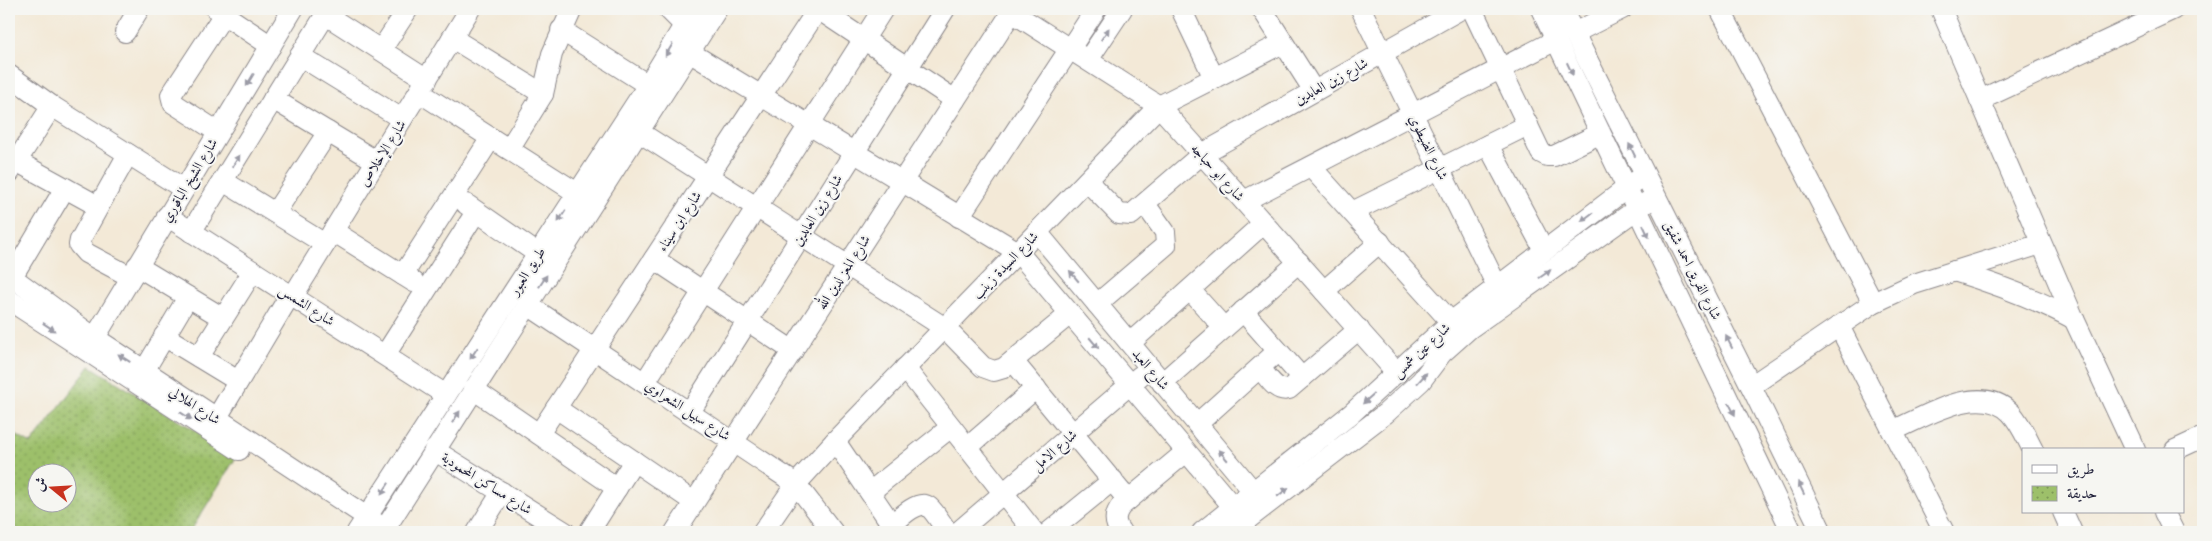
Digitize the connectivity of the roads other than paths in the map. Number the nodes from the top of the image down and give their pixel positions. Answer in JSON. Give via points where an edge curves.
{"nodes":[{"id":1,"x":139,"y":9,"type":"edge"},
{"id":2,"x":294,"y":9,"type":"edge"},
{"id":3,"x":408,"y":9,"type":"edge"},
{"id":4,"x":470,"y":9,"type":"edge"},
{"id":5,"x":572,"y":9,"type":"edge"},
{"id":6,"x":668,"y":9,"type":"edge"},
{"id":7,"x":717,"y":9,"type":"edge"},
{"id":8,"x":818,"y":9,"type":"edge"},
{"id":9,"x":883,"y":9,"type":"edge"},
{"id":10,"x":945,"y":9,"type":"edge"},
{"id":11,"x":1096,"y":9,"type":"edge"},
{"id":12,"x":1122,"y":9,"type":"edge"},
{"id":13,"x":1181,"y":9,"type":"edge"},
{"id":14,"x":1262,"y":9,"type":"edge"},
{"id":15,"x":1361,"y":9,"type":"edge"},
{"id":16,"x":1461,"y":9,"type":"edge"},
{"id":17,"x":1472,"y":9,"type":"edge"},
{"id":18,"x":1541,"y":9,"type":"edge"},
{"id":19,"x":1562,"y":9,"type":"edge"},
{"id":20,"x":1622,"y":9,"type":"edge"},
{"id":21,"x":1720,"y":9,"type":"edge"},
{"id":22,"x":1941,"y":9,"type":"edge"},
{"id":23,"x":2174,"y":9,"type":"edge"},
{"id":24,"x":1010,"y":10,"type":"edge"},
{"id":25,"x":220,"y":11,"type":"edge"},
{"id":26,"x":328,"y":12,"type":"edge"},
{"id":27,"x":689,"y":17,"type":"edge"},
{"id":28,"x":561,"y":30,"type":"junction"},
{"id":29,"x":125,"y":32,"type":"dead end"},
{"id":30,"x":1565,"y":36,"type":"junction"},
{"id":31,"x":452,"y":38,"type":"junction"},
{"id":32,"x":864,"y":39,"type":"junction"},
{"id":33,"x":1284,"y":43,"type":"junction"},
{"id":34,"x":271,"y":46,"type":"junction"},
{"id":35,"x":1070,"y":49,"type":"junction"},
{"id":36,"x":381,"y":50,"type":"junction"},
{"id":37,"x":690,"y":52,"type":"junction"},
{"id":38,"x":1382,"y":52,"type":"junction"},
{"id":39,"x":300,"y":56,"type":"junction"},
{"id":40,"x":1088,"y":60,"type":"junction"},
{"id":41,"x":907,"y":68,"type":"junction"},
{"id":42,"x":1501,"y":69,"type":"junction"},
{"id":43,"x":9,"y":75,"type":"edge"},
{"id":44,"x":1214,"y":78,"type":"junction"},
{"id":45,"x":648,"y":85,"type":"junction"},
{"id":46,"x":423,"y":86,"type":"junction"},
{"id":47,"x":1314,"y":91,"type":"junction"},
{"id":48,"x":543,"y":94,"type":"junction"},
{"id":49,"x":760,"y":96,"type":"junction"},
{"id":50,"x":273,"y":100,"type":"junction"},
{"id":51,"x":955,"y":100,"type":"junction"},
{"id":52,"x":1980,"y":100,"type":"junction"},
{"id":53,"x":52,"y":106,"type":"junction"},
{"id":54,"x":1159,"y":106,"type":"junction"},
{"id":55,"x":1412,"y":114,"type":"junction"},
{"id":56,"x":402,"y":119,"type":"junction"},
{"id":57,"x":808,"y":125,"type":"junction"},
{"id":58,"x":1528,"y":125,"type":"junction"},
{"id":59,"x":218,"y":132,"type":"junction"},
{"id":60,"x":328,"y":132,"type":"junction"},
{"id":61,"x":639,"y":132,"type":"junction"},
{"id":62,"x":1599,"y":134,"type":"junction"},
{"id":63,"x":491,"y":138,"type":"junction"},
{"id":64,"x":1488,"y":145,"type":"junction"},
{"id":65,"x":509,"y":149,"type":"junction"},
{"id":66,"x":854,"y":153,"type":"junction"},
{"id":67,"x":128,"y":154,"type":"junction"},
{"id":68,"x":1202,"y":154,"type":"junction"},
{"id":69,"x":376,"y":161,"type":"junction"},
{"id":70,"x":11,"y":164,"type":"edge"},
{"id":71,"x":1311,"y":167,"type":"junction"},
{"id":72,"x":1439,"y":169,"type":"junction"},
{"id":73,"x":1645,"y":175,"type":"junction"},
{"id":74,"x":708,"y":176,"type":"junction"},
{"id":75,"x":223,"y":181,"type":"junction"},
{"id":76,"x":1087,"y":181,"type":"junction"},
{"id":77,"x":902,"y":182,"type":"junction"},
{"id":78,"x":64,"y":188,"type":"junction"},
{"id":79,"x":1626,"y":188,"type":"junction"},
{"id":80,"x":184,"y":189,"type":"junction"},
{"id":81,"x":577,"y":193,"type":"junction"},
{"id":82,"x":454,"y":196,"type":"junction"},
{"id":83,"x":1656,"y":196,"type":"junction"},
{"id":84,"x":1244,"y":201,"type":"junction"},
{"id":85,"x":1145,"y":204,"type":"junction"},
{"id":86,"x":98,"y":206,"type":"junction"},
{"id":87,"x":757,"y":207,"type":"junction"},
{"id":88,"x":1637,"y":209,"type":"junction"},
{"id":89,"x":476,"y":212,"type":"junction"},
{"id":90,"x":1352,"y":212,"type":"junction"},
{"id":91,"x":275,"y":213,"type":"junction"},
{"id":92,"x":167,"y":216,"type":"junction"},
{"id":93,"x":959,"y":217,"type":"junction"},
{"id":94,"x":1264,"y":223,"type":"junction"},
{"id":95,"x":191,"y":232,"type":"junction"},
{"id":96,"x":1037,"y":232,"type":"junction"},
{"id":97,"x":801,"y":236,"type":"junction"},
{"id":98,"x":329,"y":238,"type":"junction"},
{"id":99,"x":1380,"y":242,"type":"junction"},
{"id":100,"x":2041,"y":244,"type":"junction"},
{"id":101,"x":1544,"y":250,"type":"junction"},
{"id":102,"x":1018,"y":252,"type":"junction"},
{"id":103,"x":538,"y":254,"type":"junction"},
{"id":104,"x":654,"y":259,"type":"junction"},
{"id":105,"x":1299,"y":262,"type":"junction"},
{"id":106,"x":848,"y":265,"type":"junction"},
{"id":107,"x":253,"y":271,"type":"junction"},
{"id":108,"x":1954,"y":271,"type":"junction"},
{"id":109,"x":134,"y":272,"type":"junction"},
{"id":110,"x":403,"y":275,"type":"junction"},
{"id":111,"x":10,"y":276,"type":"edge"},
{"id":112,"x":1496,"y":286,"type":"junction"},
{"id":113,"x":426,"y":290,"type":"junction"},
{"id":114,"x":1190,"y":290,"type":"junction"},
{"id":115,"x":1324,"y":291,"type":"junction"},
{"id":116,"x":703,"y":292,"type":"junction"},
{"id":117,"x":291,"y":296,"type":"junction"},
{"id":118,"x":188,"y":297,"type":"junction"},
{"id":119,"x":9,"y":300,"type":"edge"},
{"id":120,"x":1873,"y":303,"type":"junction"},
{"id":121,"x":1097,"y":304,"type":"junction"},
{"id":122,"x":528,"y":305,"type":"junction"},
{"id":123,"x":1243,"y":311,"type":"junction"},
{"id":124,"x":1070,"y":314,"type":"junction"},
{"id":125,"x":223,"y":318,"type":"junction"},
{"id":126,"x":2074,"y":319,"type":"junction"},
{"id":127,"x":748,"y":321,"type":"junction"},
{"id":128,"x":1451,"y":322,"type":"junction"},
{"id":129,"x":1839,"y":326,"type":"junction"},
{"id":130,"x":945,"y":328,"type":"junction"},
{"id":131,"x":1224,"y":328,"type":"junction"},
{"id":132,"x":1359,"y":329,"type":"junction"},
{"id":133,"x":164,"y":336,"type":"junction"},
{"id":134,"x":1130,"y":343,"type":"junction"},
{"id":135,"x":90,"y":345,"type":"junction"},
{"id":136,"x":595,"y":349,"type":"junction"},
{"id":137,"x":793,"y":351,"type":"junction"},
{"id":138,"x":1278,"y":351,"type":"junction"},
{"id":139,"x":385,"y":355,"type":"junction"},
{"id":140,"x":199,"y":357,"type":"junction"},
{"id":141,"x":1013,"y":361,"type":"junction"},
{"id":142,"x":1150,"y":367,"type":"junction"},
{"id":143,"x":905,"y":368,"type":"junction"},
{"id":144,"x":1260,"y":368,"type":"junction"},
{"id":145,"x":144,"y":371,"type":"junction"},
{"id":146,"x":1398,"y":373,"type":"junction"},
{"id":147,"x":1302,"y":378,"type":"junction"},
{"id":148,"x":238,"y":381,"type":"junction"},
{"id":149,"x":645,"y":382,"type":"junction"},
{"id":150,"x":1162,"y":382,"type":"junction"},
{"id":151,"x":1130,"y":385,"type":"junction"},
{"id":152,"x":1751,"y":386,"type":"junction"},
{"id":153,"x":1036,"y":388,"type":"junction"},
{"id":154,"x":474,"y":389,"type":"junction"},
{"id":155,"x":446,"y":394,"type":"junction"},
{"id":156,"x":556,"y":408,"type":"junction"},
{"id":157,"x":690,"y":412,"type":"junction"},
{"id":158,"x":216,"y":418,"type":"junction"},
{"id":159,"x":1197,"y":424,"type":"junction"},
{"id":160,"x":952,"y":427,"type":"junction"},
{"id":161,"x":1892,"y":431,"type":"junction"},
{"id":162,"x":1074,"y":433,"type":"junction"},
{"id":163,"x":539,"y":434,"type":"junction"},
{"id":164,"x":2203,"y":437,"type":"edge"},
{"id":165,"x":734,"y":440,"type":"junction"},
{"id":166,"x":835,"y":440,"type":"junction"},
{"id":167,"x":968,"y":447,"type":"junction"},
{"id":168,"x":2032,"y":448,"type":"edge"},
{"id":169,"x":2134,"y":448,"type":"edge"},
{"id":170,"x":2179,"y":448,"type":"edge"},
{"id":171,"x":434,"y":450,"type":"junction"},
{"id":172,"x":1186,"y":452,"type":"junction"},
{"id":173,"x":634,"y":461,"type":"junction"},
{"id":174,"x":1113,"y":480,"type":"junction"},
{"id":175,"x":796,"y":484,"type":"junction"},
{"id":176,"x":617,"y":488,"type":"junction"},
{"id":177,"x":502,"y":492,"type":"junction"},
{"id":178,"x":870,"y":492,"type":"junction"},
{"id":179,"x":1004,"y":493,"type":"junction"},
{"id":180,"x":1259,"y":499,"type":"junction"},
{"id":181,"x":1128,"y":500,"type":"junction"},
{"id":182,"x":694,"y":502,"type":"junction"},
{"id":183,"x":2064,"y":514,"type":"edge"},
{"id":184,"x":2165,"y":514,"type":"edge"},
{"id":185,"x":1236,"y":520,"type":"edge"},
{"id":186,"x":372,"y":529,"type":"edge"},
{"id":187,"x":888,"y":529,"type":"edge"},
{"id":188,"x":477,"y":532,"type":"edge"},
{"id":189,"x":565,"y":532,"type":"edge"},
{"id":190,"x":589,"y":532,"type":"edge"},
{"id":191,"x":675,"y":532,"type":"edge"},
{"id":192,"x":763,"y":532,"type":"edge"},
{"id":193,"x":833,"y":532,"type":"edge"},
{"id":194,"x":948,"y":532,"type":"edge"},
{"id":195,"x":958,"y":532,"type":"edge"},
{"id":196,"x":1034,"y":532,"type":"edge"},
{"id":197,"x":1049,"y":532,"type":"edge"},
{"id":198,"x":1121,"y":532,"type":"edge"},
{"id":199,"x":1202,"y":532,"type":"edge"},
{"id":200,"x":1792,"y":532,"type":"edge"},
{"id":201,"x":1822,"y":532,"type":"edge"},
{"id":202,"x":1944,"y":532,"type":"edge"},
{"id":203,"x":2072,"y":532,"type":"edge"},
{"id":204,"x":2174,"y":532,"type":"edge"}],
"edges":[{"from":1,"to":29,"type":"street"},
{"from":2,"to":34,"type":"street","name":"شارع الشيخ الباقوري"},
{"from":3,"to":36,"type":"street"},
{"from":4,"to":31,"type":"street","name":"شارع الإخلاص"},
{"from":5,"to":28,"type":"street"},
{"from":6,"to":27,"type":"street"},
{"from":7,"to":37,"type":"street","name":"طريق العبور"},
{"from":8,"to":32,"type":"street"},
{"from":8,"to":49,"type":"street","name":"شارع ابن سيناء"},
{"from":9,"to":32,"type":"street"},
{"from":10,"to":41,"type":"street","name":"شارع زين العابدين"},
{"from":11,"to":35,"type":"street"},
{"from":40,"to":12,"type":"street","one_way":true},
{"from":13,"to":44,"type":"street"},
{"from":14,"to":33,"type":"street"},
{"from":15,"to":38,"type":"street","name":"شارع الضيطوي"},
{"from":16,"to":38,"type":"street","name":"شارع زين العابدين"},
{"from":17,"to":42,"type":"street"},
{"from":18,"to":30,"type":"street","name":"شارع الفريق احمد شفيق"},
{"from":19,"to":30,"type":"street","name":"شارع الفريق احمد شفيق"},
{"from":20,"to":30,"type":"street"},
{"from":21,"to":120,"type":"street"},
{"from":22,"to":52,"type":"street"},
{"from":23,"to":52,"type":"street"},
{"from":24,"to":35,"type":"street","name":"شارع ابو حباجه"},
{"from":24,"to":51,"type":"street","name":"شارع المعز لدين الله"},
{"from":25,"to":34,"type":"street"},
{"from":25,"to":59,"type":"street","via":[[171,95],[173,103]]},
{"from":26,"to":36,"type":"street"},
{"from":26,"to":39,"type":"street","name":"شارع الشيخ الباقوري"},
{"from":27,"to":45,"type":"street","name":"طريق العبور","one_way":true},
{"from":28,"to":45,"type":"street"},
{"from":28,"to":48,"type":"street"},
{"from":30,"to":42,"type":"street"},
{"from":30,"to":62,"type":"street","name":"شارع الفريق احمد شفيق","one_way":true},
{"from":73,"to":30,"type":"street","name":"شارع الفريق احمد شفيق","one_way":true},
{"from":31,"to":46,"type":"street","name":"شارع الإخلاص"},
{"from":31,"to":48,"type":"street"},
{"from":32,"to":41,"type":"street"},
{"from":32,"to":57,"type":"street"},
{"from":33,"to":44,"type":"street","name":"شارع السيدة زينب"},
{"from":33,"to":47,"type":"street"},
{"from":34,"to":59,"type":"street","name":"شارع الشيخ الباقوري","one_way":true},
{"from":35,"to":40,"type":"street","name":"شارع ابو حباجه"},
{"from":35,"to":93,"type":"street"},
{"from":36,"to":46,"type":"street"},
{"from":37,"to":49,"type":"street","name":"شارع العبد"},
{"from":37,"to":61,"type":"street","name":"طريق العبور"},
{"from":38,"to":47,"type":"street","name":"شارع زين العابدين"},
{"from":38,"to":55,"type":"street","name":"شارع الضيطوي"},
{"from":39,"to":50,"type":"street","name":"شارع الشيخ الباقوري"},
{"from":39,"to":56,"type":"street"},
{"from":40,"to":54,"type":"street","name":"شارع ابو حباجه"},
{"from":41,"to":51,"type":"street"},
{"from":41,"to":66,"type":"street","name":"شارع زين العابدين"},
{"from":42,"to":55,"type":"street"},
{"from":42,"to":58,"type":"street"},
{"from":43,"to":53,"type":"street"},
{"from":44,"to":54,"type":"street","name":"شارع السيدة زينب"},
{"from":45,"to":81,"type":"street","name":"طريق العبور"},
{"from":46,"to":56,"type":"street","name":"شارع الإخلاص"},
{"from":46,"to":63,"type":"street"},
{"from":47,"to":68,"type":"street","name":"شارع زين العابدين"},
{"from":48,"to":65,"type":"street"},
{"from":49,"to":57,"type":"street","name":"شارع العبد"},
{"from":49,"to":74,"type":"street","name":"شارع ابن سيناء"},
{"from":50,"to":60,"type":"street"},
{"from":75,"to":50,"type":"street","name":"شارع الشيخ الباقوري","one_way":true},
{"from":51,"to":77,"type":"street","name":"شارع المعز لدين الله"},
{"from":52,"to":100,"type":"street"},
{"from":53,"to":67,"type":"street"},
{"from":53,"to":70,"type":"street"},
{"from":54,"to":68,"type":"street","name":"شارع ابو حباجه"},
{"from":54,"to":76,"type":"street","name":"شارع السيدة زينب"},
{"from":55,"to":71,"type":"street"},
{"from":55,"to":72,"type":"street","name":"شارع الضيطوي"},
{"from":56,"to":69,"type":"street","name":"شارع الإخلاص"},
{"from":57,"to":66,"type":"street","name":"شارع العبد"},
{"from":57,"to":87,"type":"street"},
{"from":58,"to":62,"type":"street","via":[[1541,153],[1547,156],[1554,156]]},
{"from":58,"to":64,"type":"street"},
{"from":59,"to":80,"type":"street","name":"شارع الشيخ الباقوري"},
{"from":60,"to":69,"type":"street"},
{"from":60,"to":91,"type":"street"},
{"from":61,"to":74,"type":"street"},
{"from":122,"to":61,"type":"street","name":"طريق العبور","one_way":true},
{"from":62,"to":79,"type":"street","name":"شارع الفريق احمد شفيق"},
{"from":63,"to":65,"type":"street"},
{"from":63,"to":82,"type":"street"},
{"from":64,"to":72,"type":"street"},
{"from":64,"to":101,"type":"street"},
{"from":65,"to":81,"type":"street"},
{"from":66,"to":77,"type":"street","name":"شارع العبد"},
{"from":66,"to":97,"type":"street","name":"شارع زين العابدين"},
{"from":67,"to":80,"type":"street"},
{"from":67,"to":86,"type":"street"},
{"from":68,"to":84,"type":"street","name":"شارع ابو حباجه"},
{"from":68,"to":85,"type":"street","name":"شارع زين العابدين"},
{"from":69,"to":98,"type":"street","name":"شارع الإخلاص"},
{"from":70,"to":78,"type":"street"},
{"from":71,"to":84,"type":"street"},
{"from":71,"to":90,"type":"street"},
{"from":72,"to":90,"type":"street"},
{"from":72,"to":112,"type":"street","name":"شارع الضيطوي"},
{"from":73,"to":79,"type":"street","name":"شارع عين شمس"},
{"from":73,"to":83,"type":"street","name":"شارع الفريق احمد شفيق"},
{"from":74,"to":87,"type":"street"},
{"from":74,"to":104,"type":"street","name":"شارع ابن سيناء"},
{"from":75,"to":91,"type":"street"},
{"from":75,"to":95,"type":"street","name":"شارع الشيخ الباقوري"},
{"from":76,"to":85,"type":"street","name":"شارع زين العابدين","via":[[1122,215],[1131,215]]},
{"from":76,"to":96,"type":"street","name":"شارع السيدة زينب"},
{"from":77,"to":93,"type":"street","name":"شارع العبد"},
{"from":77,"to":106,"type":"street","name":"شارع المعز لدين الله"},
{"from":78,"to":86,"type":"street"},
{"from":78,"to":111,"type":"street"},
{"from":79,"to":88,"type":"street","name":"شارع الفريق احمد شفيق"},
{"from":79,"to":101,"type":"street","name":"شارع عين شمس","one_way":true},
{"from":80,"to":92,"type":"street","name":"شارع الشيخ الباقوري"},
{"from":81,"to":103,"type":"street","name":"طريق العبور","one_way":true},
{"from":82,"to":89,"type":"street"},
{"from":82,"to":110,"type":"street"},
{"from":83,"to":88,"type":"street","name":"شارع عين شمس"},
{"from":152,"to":83,"type":"street","name":"شارع الفريق احمد شفيق","one_way":true},
{"from":84,"to":94,"type":"street","name":"شارع ابو حباجه"},
{"from":85,"to":121,"type":"street","via":[[1165,232],[1166,245]]},
{"from":86,"to":109,"type":"street","via":[[79,245],[86,253]]},
{"from":87,"to":97,"type":"street"},
{"from":87,"to":116,"type":"street"},
{"from":180,"to":88,"type":"street","name":"شارع عين شمس","one_way":true,"via":[[1386,413],[1470,328]]},
{"from":88,"to":200,"type":"street","name":"شارع الفريق احمد شفيق","one_way":true},
{"from":89,"to":103,"type":"street"},
{"from":89,"to":113,"type":"street"},
{"from":90,"to":99,"type":"street"},
{"from":91,"to":98,"type":"street"},
{"from":92,"to":95,"type":"street","name":"شارع الشمس"},
{"from":92,"to":109,"type":"street","name":"شارع الشيخ الباقوري"},
{"from":93,"to":102,"type":"street","name":"شارع العبد"},
{"from":94,"to":105,"type":"street","name":"شارع ابو حباجه"},
{"from":94,"to":114,"type":"street"},
{"from":95,"to":107,"type":"street","name":"شارع الشمس"},
{"from":96,"to":102,"type":"street","name":"شارع السيدة زينب"},
{"from":121,"to":96,"type":"street","name":"شارع العبد","one_way":true},
{"from":97,"to":106,"type":"street"},
{"from":97,"to":127,"type":"street","name":"شارع زين العابدين"},
{"from":98,"to":110,"type":"street"},
{"from":98,"to":117,"type":"street","name":"شارع الإخلاص"},
{"from":99,"to":115,"type":"street"},
{"from":99,"to":128,"type":"street"},
{"from":100,"to":108,"type":"street"},
{"from":100,"to":126,"type":"street"},
{"from":101,"to":112,"type":"street","name":"شارع عين شمس"},
{"from":102,"to":124,"type":"street","name":"شارع العبد"},
{"from":102,"to":130,"type":"street","name":"شارع السيدة زينب"},
{"from":103,"to":155,"type":"street","name":"طريق العبور","one_way":true},
{"from":104,"to":116,"type":"street"},
{"from":104,"to":136,"type":"street","name":"شارع ابن سيناء"},
{"from":105,"to":115,"type":"street","name":"شارع ابو حباجه"},
{"from":105,"to":123,"type":"street"},
{"from":106,"to":130,"type":"street"},
{"from":106,"to":137,"type":"street","name":"شارع المعز لدين الله"},
{"from":107,"to":117,"type":"street","name":"شارع الشمس"},
{"from":107,"to":125,"type":"street"},
{"from":108,"to":120,"type":"street","via":[[1914,284]]},
{"from":108,"to":126,"type":"street","via":[[1998,284]]},
{"from":109,"to":118,"type":"street"},
{"from":109,"to":135,"type":"street","name":"شارع الشيخ الباقوري"},
{"from":110,"to":113,"type":"street"},
{"from":111,"to":135,"type":"street","name":"شارع الهلالي"},
{"from":112,"to":128,"type":"street","name":"شارع عين شمس"},
{"from":113,"to":139,"type":"street"},
{"from":114,"to":131,"type":"street"},
{"from":114,"to":134,"type":"street"},
{"from":115,"to":132,"type":"street","name":"شارع ابو حباجه"},
{"from":116,"to":127,"type":"street"},
{"from":116,"to":149,"type":"street"},
{"from":117,"to":139,"type":"street","name":"شارع الشمس"},
{"from":117,"to":148,"type":"street","name":"شارع الإخلاص"},
{"from":118,"to":125,"type":"street"},
{"from":118,"to":133,"type":"street"},
{"from":119,"to":135,"type":"street","name":"شارع الهلالي","one_way":true},
{"from":120,"to":129,"type":"street"},
{"from":121,"to":134,"type":"street","name":"شارع العبد"},
{"from":122,"to":136,"type":"street","name":"شارع سبيل الشعراوي"},
{"from":122,"to":154,"type":"street","name":"طريق العبور"},
{"from":123,"to":131,"type":"street"},
{"from":123,"to":138,"type":"street"},
{"from":124,"to":141,"type":"street"},
{"from":124,"to":151,"type":"street","name":"شارع العبد","one_way":true},
{"from":125,"to":140,"type":"street"},
{"from":126,"to":169,"type":"street"},
{"from":127,"to":137,"type":"street"},
{"from":127,"to":157,"type":"street","name":"شارع زين العابدين"},
{"from":128,"to":146,"type":"street","name":"شارع عين شمس"},
{"from":129,"to":152,"type":"street"},
{"from":129,"to":161,"type":"street"},
{"from":130,"to":141,"type":"street","via":[[988,370],[999,370]]},
{"from":130,"to":143,"type":"street","name":"شارع السيدة زينب"},
{"from":131,"to":150,"type":"street"},
{"from":132,"to":146,"type":"street","name":"شارع ابو حباجه"},
{"from":132,"to":147,"type":"street"},
{"from":133,"to":140,"type":"street"},
{"from":133,"to":145,"type":"street"},
{"from":134,"to":142,"type":"street","name":"شارع العبد"},
{"from":145,"to":135,"type":"street","name":"شارع الهلالي","one_way":true},
{"from":135,"to":186,"type":"street","name":"شارع الهلالي","one_way":true},
{"from":136,"to":149,"type":"street","name":"شارع سبيل الشعراوي"},
{"from":136,"to":156,"type":"street","name":"شارع ابن سيناء"},
{"from":137,"to":165,"type":"street","name":"شارع المعز لدين الله"},
{"from":138,"to":144,"type":"street"},
{"from":138,"to":147,"type":"street"},
{"from":139,"to":155,"type":"street","name":"شارع الشمس"},
{"from":140,"to":148,"type":"street"},
{"from":141,"to":153,"type":"street"},
{"from":142,"to":150,"type":"street","name":"شارع العبد"},
{"from":142,"to":151,"type":"street","name":"شارع الامل"},
{"from":143,"to":160,"type":"street"},
{"from":143,"to":166,"type":"street","name":"شارع السيدة زينب"},
{"from":144,"to":147,"type":"street","via":[[1276,387],[1283,390]]},
{"from":144,"to":159,"type":"street"},
{"from":145,"to":158,"type":"street","name":"شارع الهلالي"},
{"from":146,"to":180,"type":"street","name":"شارع عين شمس","one_way":true},
{"from":148,"to":158,"type":"street","name":"شارع الإخلاص"},
{"from":149,"to":157,"type":"street","name":"شارع سبيل الشعراوي"},
{"from":150,"to":159,"type":"street","name":"شارع العبد"},
{"from":151,"to":162,"type":"street","name":"شارع الامل"},
{"from":151,"to":172,"type":"street","name":"شارع العبد"},
{"from":201,"to":152,"type":"street","name":"شارع الفريق احمد شفيق","one_way":true},
{"from":153,"to":162,"type":"street"},
{"from":153,"to":167,"type":"street"},
{"from":154,"to":163,"type":"street"},
{"from":171,"to":154,"type":"street","name":"طريق العبور","one_way":true},
{"from":155,"to":186,"type":"street","name":"طريق العبور","one_way":true},
{"from":156,"to":163,"type":"street","name":"شارع ابن سيناء"},
{"from":156,"to":173,"type":"street"},
{"from":157,"to":165,"type":"street","name":"شارع سبيل الشعراوي"},
{"from":158,"to":186,"type":"street","name":"شارع الهلالي"},
{"from":180,"to":159,"type":"street","name":"شارع العبد","one_way":true},
{"from":160,"to":167,"type":"street"},
{"from":160,"to":178,"type":"street"},
{"from":161,"to":168,"type":"street","via":[[1962,402],[1980,399],[2010,412]]},
{"from":161,"to":202,"type":"street"},
{"from":162,"to":174,"type":"street"},
{"from":162,"to":179,"type":"street","name":"شارع الامل"},
{"from":163,"to":176,"type":"street"},
{"from":164,"to":170,"type":"street"},
{"from":165,"to":175,"type":"street","name":"شارع سبيل الشعراوي"},
{"from":165,"to":182,"type":"street","name":"شارع المعز لدين الله"},
{"from":166,"to":175,"type":"street","name":"شارع السيدة زينب"},
{"from":166,"to":178,"type":"street"},
{"from":167,"to":179,"type":"street"},
{"from":171,"to":177,"type":"street","name":"شارع مساكن المحمودية"},
{"from":171,"to":186,"type":"street","name":"طريق العبور"},
{"from":172,"to":181,"type":"street"},
{"from":172,"to":185,"type":"street","name":"شارع العبد"},
{"from":173,"to":176,"type":"street"},
{"from":173,"to":182,"type":"street"},
{"from":174,"to":181,"type":"street"},
{"from":174,"to":197,"type":"street"},
{"from":175,"to":192,"type":"street","name":"شارع السيدة زينب"},
{"from":175,"to":193,"type":"street","name":"شارع سبيل الشعراوي"},
{"from":176,"to":190,"type":"street"},
{"from":177,"to":188,"type":"street"},
{"from":177,"to":189,"type":"street","name":"شارع مساكن المحمودية"},
{"from":178,"to":187,"type":"street"},
{"from":179,"to":195,"type":"street","name":"شارع الامل"},
{"from":179,"to":196,"type":"street"},
{"from":180,"to":185,"type":"street","name":"شارع عين شمس"},
{"from":181,"to":198,"type":"street","via":[[1116,516]]},
{"from":182,"to":191,"type":"street","name":"شارع المعز لدين الله"},
{"from":183,"to":203,"type":"street"},
{"from":184,"to":204,"type":"street"},
{"from":185,"to":199,"type":"street","name":"شارع عين شمس"},
{"from":187,"to":194,"type":"street","via":[[913,507],[921,505],[929,507]]}]}
